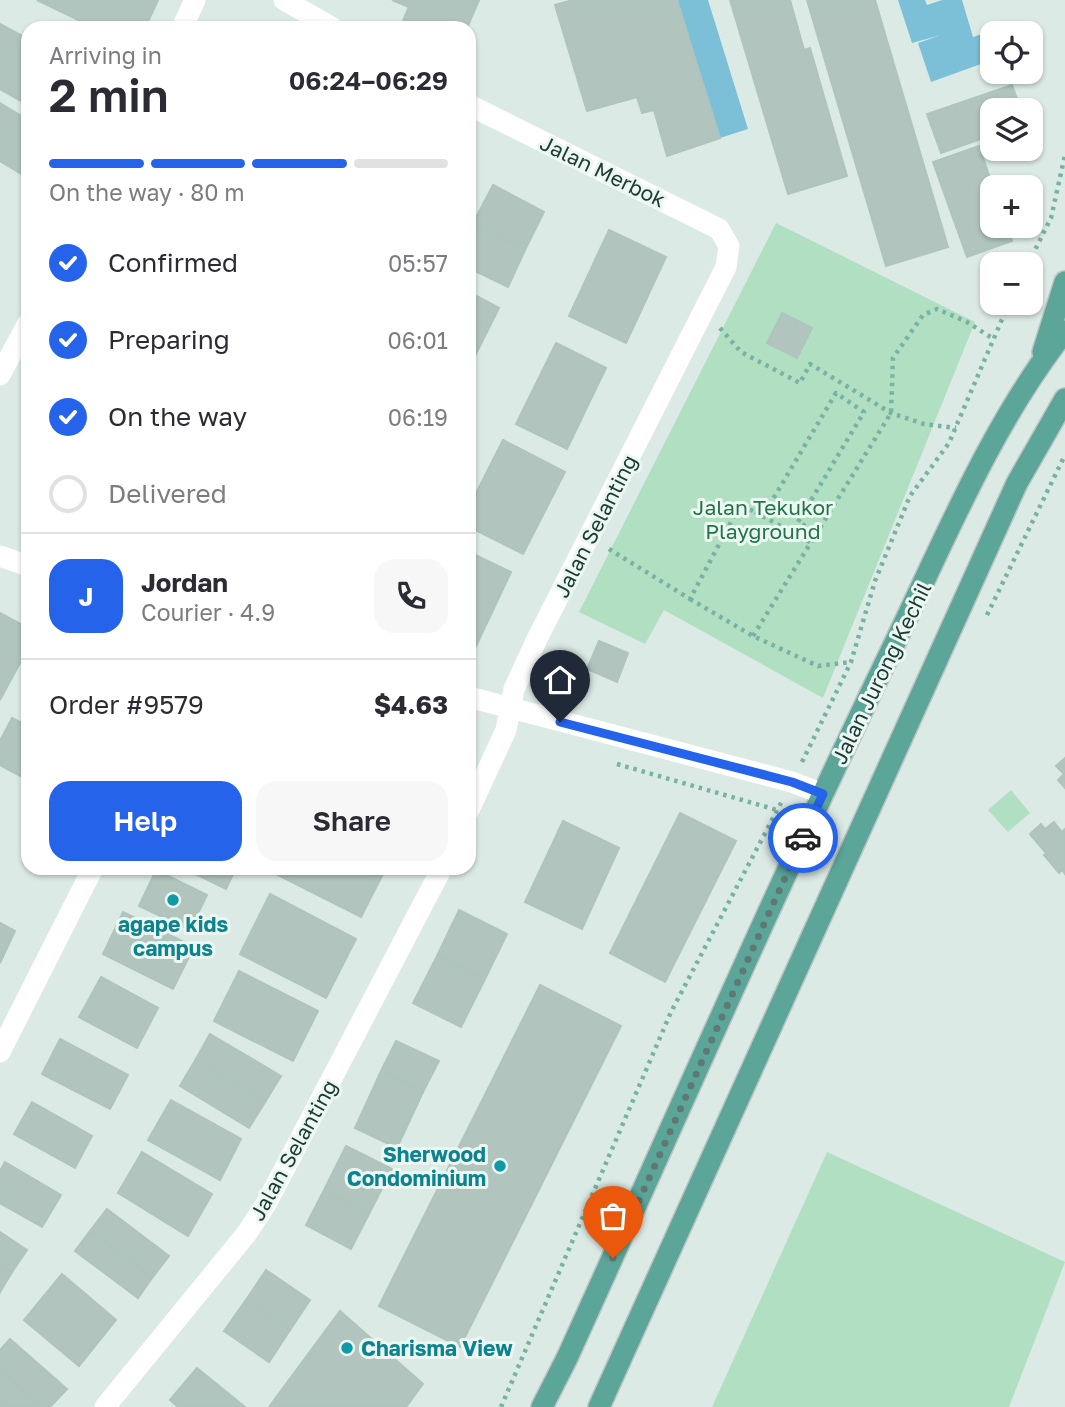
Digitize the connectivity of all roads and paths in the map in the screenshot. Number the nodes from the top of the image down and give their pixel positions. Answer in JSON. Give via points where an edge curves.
{"nodes":[{"id":1,"x":195,"y":0,"type":"edge"},
{"id":2,"x":284,"y":0,"type":"edge"},
{"id":3,"x":185,"y":21,"type":"edge"},
{"id":4,"x":321,"y":21,"type":"edge"},
{"id":5,"x":476,"y":108,"type":"edge"},
{"id":6,"x":1065,"y":155,"type":"edge"},
{"id":7,"x":729,"y":246,"type":"joint"},
{"id":8,"x":1034,"y":252,"type":"edge"},
{"id":9,"x":1065,"y":282,"type":"edge"},
{"id":10,"x":703,"y":309,"type":"junction"},
{"id":11,"x":1003,"y":315,"type":"edge"},
{"id":12,"x":1065,"y":331,"type":"edge"},
{"id":13,"x":21,"y":336,"type":"edge"},
{"id":14,"x":992,"y":338,"type":"junction"},
{"id":15,"x":1039,"y":364,"type":"junction"},
{"id":16,"x":0,"y":375,"type":"edge"},
{"id":17,"x":1061,"y":408,"type":"edge"},
{"id":18,"x":891,"y":413,"type":"junction"},
{"id":19,"x":956,"y":428,"type":"junction"},
{"id":20,"x":1065,"y":456,"type":"edge"},
{"id":21,"x":755,"y":512,"type":"junction"},
{"id":22,"x":816,"y":532,"type":"junction"},
{"id":23,"x":589,"y":536,"type":"junction"},
{"id":24,"x":810,"y":542,"type":"junction"},
{"id":25,"x":0,"y":556,"type":"edge"},
{"id":26,"x":21,"y":564,"type":"edge"},
{"id":27,"x":690,"y":599,"type":"junction"},
{"id":28,"x":982,"y":625,"type":"dead end"},
{"id":29,"x":753,"y":636,"type":"junction"},
{"id":30,"x":851,"y":662,"type":"junction"},
{"id":31,"x":476,"y":699,"type":"edge"},
{"id":32,"x":510,"y":709,"type":"junction"},
{"id":33,"x":607,"y":761,"type":"dead end"},
{"id":34,"x":792,"y":782,"type":"junction"},
{"id":35,"x":823,"y":794,"type":"junction"},
{"id":36,"x":476,"y":795,"type":"edge"},
{"id":37,"x":777,"y":810,"type":"junction"},
{"id":38,"x":89,"y":875,"type":"edge"},
{"id":39,"x":438,"y":875,"type":"edge"},
{"id":40,"x":0,"y":1052,"type":"edge"},
{"id":41,"x":105,"y":1407,"type":"edge"},
{"id":42,"x":502,"y":1407,"type":"edge"},
{"id":43,"x":542,"y":1407,"type":"edge"},
{"id":44,"x":599,"y":1407,"type":"edge"}],
"edges":[{"from":1,"to":3,"type":"street"},
{"from":2,"to":4,"type":"street"},
{"from":5,"to":7,"type":"street","name":"Jalan Merbok","via":[[719,229]]},
{"from":6,"to":8,"type":"path","via":[[1051,218]]},
{"from":7,"to":10,"type":"street","name":"Jalan Selanting","via":[[726,267]]},
{"from":9,"to":15,"type":"main road"},
{"from":10,"to":18,"type":"path","via":[[741,352],[800,383],[810,364]]},
{"from":10,"to":23,"type":"street","name":"Jalan Selanting"},
{"from":11,"to":14,"type":"path"},
{"from":12,"to":15,"type":"main road","name":"Jalan Jurong Kechil"},
{"from":13,"to":16,"type":"street"},
{"from":14,"to":18,"type":"path","via":[[937,309],[923,315],[893,358]]},
{"from":14,"to":19,"type":"path"},
{"from":15,"to":35,"type":"main road","name":"Jalan Jurong Kechil","via":[[951,527]]},
{"from":17,"to":44,"type":"main road","name":"Jalan Jurong Kechil","via":[[1017,483]]},
{"from":18,"to":19,"type":"path"},
{"from":18,"to":22,"type":"path"},
{"from":19,"to":30,"type":"path","via":[[910,496],[875,581]]},
{"from":20,"to":28,"type":"path"},
{"from":21,"to":22,"type":"path","via":[[763,501],[770,504],[836,393],[864,412],[798,522]]},
{"from":21,"to":24,"type":"path"},
{"from":21,"to":27,"type":"path","via":[[740,505]]},
{"from":22,"to":24,"type":"path"},
{"from":23,"to":27,"type":"path"},
{"from":23,"to":32,"type":"street","name":"Jalan Selanting","via":[[537,639]]},
{"from":24,"to":29,"type":"path"},
{"from":25,"to":26,"type":"street"},
{"from":27,"to":29,"type":"path"},
{"from":29,"to":30,"type":"path","via":[[818,666]]},
{"from":30,"to":34,"type":"path"},
{"from":31,"to":32,"type":"street"},
{"from":32,"to":34,"type":"street"},
{"from":32,"to":36,"type":"street","name":"Jalan Selanting","via":[[506,730]]},
{"from":33,"to":37,"type":"path"},
{"from":34,"to":35,"type":"street"},
{"from":34,"to":37,"type":"path"},
{"from":35,"to":43,"type":"main road","name":"Jalan Jurong Kechil"},
{"from":37,"to":42,"type":"path","via":[[671,1012]]},
{"from":38,"to":40,"type":"street"},
{"from":39,"to":41,"type":"street","name":"Jalan Selanting","via":[[266,1204]]}]}
